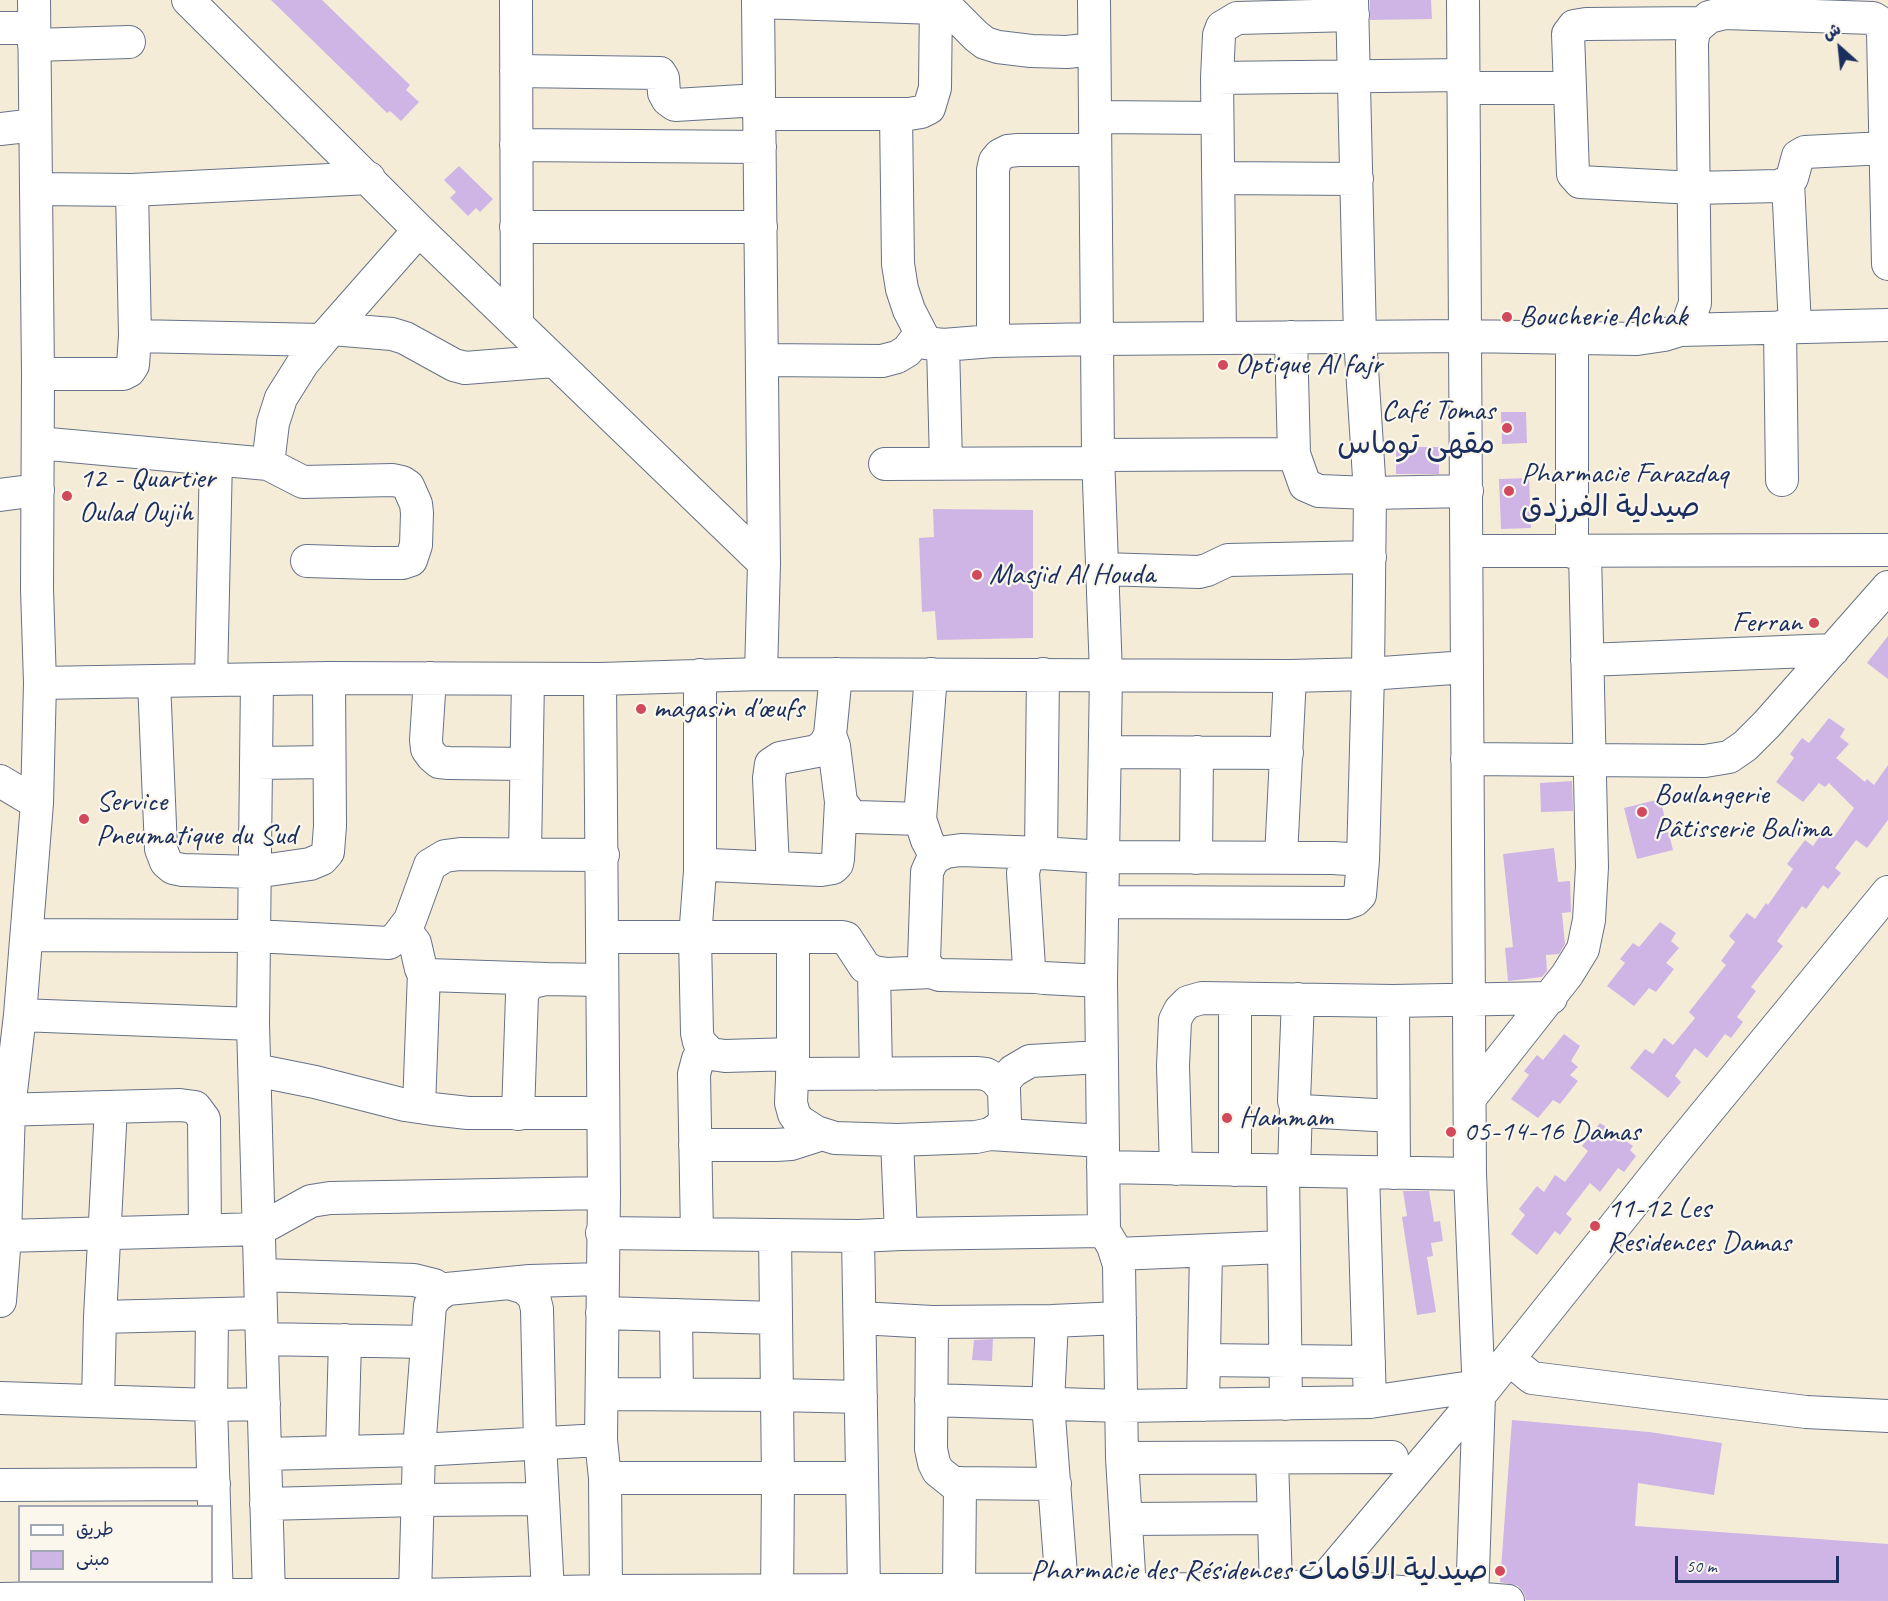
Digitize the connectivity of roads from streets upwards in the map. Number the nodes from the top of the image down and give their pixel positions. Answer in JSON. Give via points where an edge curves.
{"nodes":[{"id":1,"x":188,"y":0,"type":"edge"},
{"id":2,"x":516,"y":0,"type":"edge"},
{"id":3,"x":1094,"y":0,"type":"edge"},
{"id":4,"x":1463,"y":0,"type":"edge"},
{"id":5,"x":1569,"y":0,"type":"edge"},
{"id":6,"x":758,"y":1,"type":"edge"},
{"id":7,"x":937,"y":3,"type":"edge"},
{"id":8,"x":1352,"y":7,"type":"edge"},
{"id":9,"x":1689,"y":15,"type":"edge"},
{"id":10,"x":34,"y":24,"type":"edge"},
{"id":11,"x":0,"y":28,"type":"edge"},
{"id":12,"x":1568,"y":34,"type":"junction"},
{"id":13,"x":129,"y":42,"type":"dead end"},
{"id":14,"x":1885,"y":46,"type":"edge"},
{"id":15,"x":1094,"y":49,"type":"junction"},
{"id":16,"x":516,"y":71,"type":"junction"},
{"id":17,"x":1354,"y":76,"type":"junction"},
{"id":18,"x":1217,"y":78,"type":"junction"},
{"id":19,"x":1463,"y":82,"type":"junction"},
{"id":20,"x":1570,"y":88,"type":"junction"},
{"id":21,"x":759,"y":107,"type":"junction"},
{"id":22,"x":896,"y":114,"type":"junction"},
{"id":23,"x":1095,"y":117,"type":"junction"},
{"id":24,"x":1217,"y":118,"type":"junction"},
{"id":25,"x":35,"y":125,"type":"junction"},
{"id":26,"x":0,"y":129,"type":"edge"},
{"id":27,"x":516,"y":145,"type":"junction"},
{"id":28,"x":760,"y":147,"type":"junction"},
{"id":29,"x":1885,"y":148,"type":"junction"},
{"id":30,"x":1095,"y":150,"type":"junction"},
{"id":31,"x":369,"y":178,"type":"junction"},
{"id":32,"x":1218,"y":178,"type":"junction"},
{"id":33,"x":1356,"y":179,"type":"junction"},
{"id":34,"x":1788,"y":182,"type":"junction"},
{"id":35,"x":1694,"y":188,"type":"junction"},
{"id":36,"x":36,"y":189,"type":"junction"},
{"id":37,"x":132,"y":190,"type":"junction"},
{"id":38,"x":1887,"y":202,"type":"edge"},
{"id":39,"x":516,"y":227,"type":"junction"},
{"id":40,"x":760,"y":227,"type":"junction"},
{"id":41,"x":419,"y":230,"type":"junction"},
{"id":42,"x":1888,"y":264,"type":"edge"},
{"id":43,"x":517,"y":325,"type":"junction"},
{"id":44,"x":1888,"y":325,"type":"edge"},
{"id":45,"x":1787,"y":327,"type":"junction"},
{"id":46,"x":1680,"y":330,"type":"junction"},
{"id":47,"x":327,"y":334,"type":"junction"},
{"id":48,"x":135,"y":336,"type":"junction"},
{"id":49,"x":1466,"y":336,"type":"junction"},
{"id":50,"x":1360,"y":337,"type":"junction"},
{"id":51,"x":1220,"y":338,"type":"junction"},
{"id":52,"x":1291,"y":338,"type":"junction"},
{"id":53,"x":1572,"y":338,"type":"junction"},
{"id":54,"x":1097,"y":339,"type":"junction"},
{"id":55,"x":930,"y":341,"type":"junction"},
{"id":56,"x":993,"y":342,"type":"junction"},
{"id":57,"x":762,"y":360,"type":"junction"},
{"id":58,"x":554,"y":361,"type":"junction"},
{"id":59,"x":38,"y":374,"type":"junction"},
{"id":60,"x":38,"y":443,"type":"junction"},
{"id":61,"x":1294,"y":454,"type":"junction"},
{"id":62,"x":216,"y":459,"type":"junction"},
{"id":63,"x":1098,"y":459,"type":"junction"},
{"id":64,"x":946,"y":463,"type":"junction"},
{"id":65,"x":268,"y":464,"type":"junction"},
{"id":66,"x":885,"y":464,"type":"dead end"},
{"id":67,"x":1782,"y":480,"type":"dead end"},
{"id":68,"x":38,"y":490,"type":"junction"},
{"id":69,"x":1467,"y":491,"type":"junction"},
{"id":70,"x":1370,"y":493,"type":"junction"},
{"id":71,"x":0,"y":495,"type":"edge"},
{"id":72,"x":1888,"y":550,"type":"edge"},
{"id":73,"x":1467,"y":551,"type":"junction"},
{"id":74,"x":1579,"y":552,"type":"junction"},
{"id":75,"x":1370,"y":557,"type":"junction"},
{"id":76,"x":307,"y":561,"type":"dead end"},
{"id":77,"x":764,"y":562,"type":"junction"},
{"id":78,"x":1102,"y":569,"type":"junction"},
{"id":79,"x":1888,"y":587,"type":"edge"},
{"id":80,"x":1833,"y":650,"type":"junction"},
{"id":81,"x":1587,"y":660,"type":"junction"},
{"id":82,"x":1467,"y":667,"type":"junction"},
{"id":83,"x":760,"y":674,"type":"junction"},
{"id":84,"x":836,"y":674,"type":"junction"},
{"id":85,"x":931,"y":674,"type":"junction"},
{"id":86,"x":1043,"y":674,"type":"junction"},
{"id":87,"x":1106,"y":674,"type":"junction"},
{"id":88,"x":1368,"y":674,"type":"junction"},
{"id":89,"x":700,"y":675,"type":"junction"},
{"id":90,"x":1290,"y":676,"type":"junction"},
{"id":91,"x":329,"y":678,"type":"junction"},
{"id":92,"x":430,"y":678,"type":"junction"},
{"id":93,"x":528,"y":679,"type":"junction"},
{"id":94,"x":600,"y":679,"type":"junction"},
{"id":95,"x":211,"y":680,"type":"junction"},
{"id":96,"x":257,"y":680,"type":"junction"},
{"id":97,"x":154,"y":681,"type":"junction"},
{"id":98,"x":40,"y":683,"type":"junction"},
{"id":99,"x":830,"y":735,"type":"junction"},
{"id":100,"x":1105,"y":752,"type":"junction"},
{"id":101,"x":1197,"y":753,"type":"junction"},
{"id":102,"x":1287,"y":753,"type":"junction"},
{"id":103,"x":1467,"y":759,"type":"junction"},
{"id":104,"x":1591,"y":760,"type":"junction"},
{"id":105,"x":329,"y":762,"type":"junction"},
{"id":106,"x":256,"y":763,"type":"junction"},
{"id":107,"x":526,"y":764,"type":"junction"},
{"id":108,"x":0,"y":782,"type":"edge"},
{"id":109,"x":841,"y":802,"type":"junction"},
{"id":110,"x":37,"y":803,"type":"junction"},
{"id":111,"x":920,"y":819,"type":"junction"},
{"id":112,"x":1041,"y":853,"type":"junction"},
{"id":113,"x":525,"y":854,"type":"junction"},
{"id":114,"x":603,"y":855,"type":"junction"},
{"id":115,"x":936,"y":857,"type":"junction"},
{"id":116,"x":1103,"y":857,"type":"junction"},
{"id":117,"x":1281,"y":857,"type":"junction"},
{"id":118,"x":1196,"y":858,"type":"junction"},
{"id":119,"x":1363,"y":860,"type":"junction"},
{"id":120,"x":773,"y":868,"type":"junction"},
{"id":121,"x":700,"y":871,"type":"junction"},
{"id":122,"x":255,"y":872,"type":"junction"},
{"id":123,"x":1888,"y":892,"type":"edge"},
{"id":124,"x":1102,"y":902,"type":"junction"},
{"id":125,"x":1878,"y":927,"type":"edge"},
{"id":126,"x":400,"y":933,"type":"junction"},
{"id":127,"x":27,"y":935,"type":"junction"},
{"id":128,"x":255,"y":936,"type":"junction"},
{"id":129,"x":602,"y":937,"type":"junction"},
{"id":130,"x":695,"y":938,"type":"junction"},
{"id":131,"x":793,"y":938,"type":"junction"},
{"id":132,"x":424,"y":972,"type":"junction"},
{"id":133,"x":874,"y":972,"type":"junction"},
{"id":134,"x":931,"y":972,"type":"junction"},
{"id":135,"x":1036,"y":977,"type":"junction"},
{"id":136,"x":546,"y":979,"type":"junction"},
{"id":137,"x":602,"y":980,"type":"junction"},
{"id":138,"x":1101,"y":981,"type":"junction"},
{"id":139,"x":1551,"y":998,"type":"junction"},
{"id":140,"x":1235,"y":999,"type":"junction"},
{"id":141,"x":1298,"y":999,"type":"junction"},
{"id":142,"x":1468,"y":1000,"type":"junction"},
{"id":143,"x":1393,"y":1001,"type":"junction"},
{"id":144,"x":20,"y":1016,"type":"junction"},
{"id":145,"x":254,"y":1024,"type":"junction"},
{"id":146,"x":705,"y":1049,"type":"junction"},
{"id":147,"x":1101,"y":1057,"type":"junction"},
{"id":148,"x":793,"y":1064,"type":"junction"},
{"id":149,"x":255,"y":1070,"type":"junction"},
{"id":150,"x":876,"y":1074,"type":"junction"},
{"id":151,"x":1001,"y":1085,"type":"junction"},
{"id":152,"x":1470,"y":1098,"type":"junction"},
{"id":153,"x":1296,"y":1106,"type":"junction"},
{"id":154,"x":111,"y":1107,"type":"junction"},
{"id":155,"x":419,"y":1107,"type":"junction"},
{"id":156,"x":4,"y":1109,"type":"edge"},
{"id":157,"x":603,"y":1113,"type":"junction"},
{"id":158,"x":518,"y":1114,"type":"junction"},
{"id":159,"x":1394,"y":1116,"type":"junction"},
{"id":160,"x":822,"y":1134,"type":"junction"},
{"id":161,"x":990,"y":1134,"type":"junction"},
{"id":162,"x":897,"y":1140,"type":"junction"},
{"id":163,"x":695,"y":1145,"type":"junction"},
{"id":164,"x":1103,"y":1154,"type":"junction"},
{"id":165,"x":1176,"y":1169,"type":"junction"},
{"id":166,"x":1235,"y":1170,"type":"junction"},
{"id":167,"x":1289,"y":1171,"type":"junction"},
{"id":168,"x":1363,"y":1172,"type":"junction"},
{"id":169,"x":1394,"y":1173,"type":"junction"},
{"id":170,"x":1470,"y":1174,"type":"junction"},
{"id":171,"x":604,"y":1192,"type":"junction"},
{"id":172,"x":260,"y":1229,"type":"junction"},
{"id":173,"x":205,"y":1230,"type":"junction"},
{"id":174,"x":106,"y":1233,"type":"junction"},
{"id":175,"x":602,"y":1233,"type":"junction"},
{"id":176,"x":697,"y":1234,"type":"junction"},
{"id":177,"x":901,"y":1234,"type":"junction"},
{"id":178,"x":775,"y":1235,"type":"junction"},
{"id":179,"x":5,"y":1236,"type":"junction"},
{"id":180,"x":858,"y":1236,"type":"junction"},
{"id":181,"x":1110,"y":1242,"type":"junction"},
{"id":182,"x":1284,"y":1247,"type":"junction"},
{"id":183,"x":1206,"y":1251,"type":"junction"},
{"id":184,"x":261,"y":1275,"type":"junction"},
{"id":185,"x":602,"y":1279,"type":"junction"},
{"id":186,"x":512,"y":1284,"type":"junction"},
{"id":187,"x":444,"y":1291,"type":"junction"},
{"id":188,"x":0,"y":1302,"type":"edge"},
{"id":189,"x":602,"y":1313,"type":"junction"},
{"id":190,"x":212,"y":1315,"type":"junction"},
{"id":191,"x":675,"y":1315,"type":"junction"},
{"id":192,"x":100,"y":1317,"type":"junction"},
{"id":193,"x":776,"y":1318,"type":"junction"},
{"id":194,"x":860,"y":1318,"type":"junction"},
{"id":195,"x":1120,"y":1318,"type":"junction"},
{"id":196,"x":932,"y":1322,"type":"junction"},
{"id":197,"x":1052,"y":1322,"type":"junction"},
{"id":198,"x":262,"y":1326,"type":"junction"},
{"id":199,"x":345,"y":1340,"type":"junction"},
{"id":200,"x":427,"y":1342,"type":"junction"},
{"id":201,"x":1204,"y":1359,"type":"junction"},
{"id":202,"x":1509,"y":1359,"type":"junction"},
{"id":203,"x":1285,"y":1361,"type":"junction"},
{"id":204,"x":1369,"y":1362,"type":"junction"},
{"id":205,"x":1479,"y":1391,"type":"junction"},
{"id":206,"x":603,"y":1394,"type":"junction"},
{"id":207,"x":677,"y":1394,"type":"junction"},
{"id":208,"x":777,"y":1395,"type":"junction"},
{"id":209,"x":861,"y":1397,"type":"junction"},
{"id":210,"x":0,"y":1398,"type":"edge"},
{"id":211,"x":931,"y":1400,"type":"junction"},
{"id":212,"x":98,"y":1401,"type":"junction"},
{"id":213,"x":1048,"y":1402,"type":"junction"},
{"id":214,"x":1370,"y":1402,"type":"junction"},
{"id":215,"x":264,"y":1404,"type":"junction"},
{"id":216,"x":1286,"y":1404,"type":"junction"},
{"id":217,"x":211,"y":1405,"type":"junction"},
{"id":218,"x":1203,"y":1405,"type":"junction"},
{"id":219,"x":1122,"y":1406,"type":"junction"},
{"id":220,"x":1888,"y":1416,"type":"edge"},
{"id":221,"x":601,"y":1440,"type":"junction"},
{"id":222,"x":540,"y":1443,"type":"junction"},
{"id":223,"x":418,"y":1450,"type":"junction"},
{"id":224,"x":342,"y":1452,"type":"junction"},
{"id":225,"x":265,"y":1454,"type":"junction"},
{"id":226,"x":1392,"y":1457,"type":"dead end"},
{"id":227,"x":1122,"y":1458,"type":"junction"},
{"id":228,"x":1272,"y":1458,"type":"junction"},
{"id":229,"x":605,"y":1478,"type":"junction"},
{"id":230,"x":862,"y":1478,"type":"junction"},
{"id":231,"x":778,"y":1479,"type":"junction"},
{"id":232,"x":960,"y":1483,"type":"junction"},
{"id":233,"x":214,"y":1484,"type":"junction"},
{"id":234,"x":1055,"y":1484,"type":"junction"},
{"id":235,"x":0,"y":1485,"type":"edge"},
{"id":236,"x":543,"y":1499,"type":"junction"},
{"id":237,"x":417,"y":1500,"type":"junction"},
{"id":238,"x":266,"y":1504,"type":"junction"},
{"id":239,"x":1274,"y":1518,"type":"junction"},
{"id":240,"x":1125,"y":1519,"type":"junction"},
{"id":241,"x":1276,"y":1586,"type":"junction"},
{"id":242,"x":1318,"y":1587,"type":"junction"},
{"id":243,"x":864,"y":1590,"type":"junction"},
{"id":244,"x":959,"y":1590,"type":"junction"},
{"id":245,"x":1130,"y":1590,"type":"junction"},
{"id":246,"x":606,"y":1591,"type":"junction"},
{"id":247,"x":548,"y":1592,"type":"junction"},
{"id":248,"x":415,"y":1595,"type":"junction"},
{"id":249,"x":1063,"y":1595,"type":"edge"},
{"id":250,"x":269,"y":1596,"type":"junction"},
{"id":251,"x":777,"y":1596,"type":"edge"},
{"id":252,"x":459,"y":1597,"type":"edge"},
{"id":253,"x":217,"y":1598,"type":"edge"},
{"id":254,"x":0,"y":1599,"type":"edge"},
{"id":255,"x":1472,"y":1599,"type":"edge"},
{"id":256,"x":1508,"y":1601,"type":"edge"}],
"edges":[{"from":1,"to":31,"type":"street"},
{"from":2,"to":16,"type":"street"},
{"from":3,"to":15,"type":"street"},
{"from":4,"to":19,"type":"street"},
{"from":5,"to":12,"type":"street"},
{"from":6,"to":7,"type":"street"},
{"from":6,"to":21,"type":"street"},
{"from":7,"to":15,"type":"street","via":[[992,45],[1031,51]]},
{"from":7,"to":22,"type":"street","via":[[933,99],[929,108],[921,112]]},
{"from":8,"to":17,"type":"street"},
{"from":8,"to":18,"type":"street","via":[[1228,21],[1219,35]]},
{"from":9,"to":12,"type":"street","via":[[1586,24],[1574,26]]},
{"from":9,"to":14,"type":"street","via":[[1873,18],[1881,26]]},
{"from":9,"to":35,"type":"street","via":[[1694,30]]},
{"from":10,"to":11,"type":"street"},
{"from":10,"to":13,"type":"street"},
{"from":10,"to":25,"type":"street"},
{"from":12,"to":20,"type":"street"},
{"from":14,"to":29,"type":"street"},
{"from":15,"to":23,"type":"street"},
{"from":16,"to":21,"type":"street","via":[[660,73],[664,93],[675,105]]},
{"from":16,"to":27,"type":"street"},
{"from":17,"to":18,"type":"street"},
{"from":17,"to":19,"type":"street"},
{"from":17,"to":33,"type":"street"},
{"from":18,"to":24,"type":"street"},
{"from":19,"to":20,"type":"street"},
{"from":19,"to":49,"type":"street"},
{"from":20,"to":35,"type":"street","via":[[1573,174],[1580,182]]},
{"from":21,"to":22,"type":"street"},
{"from":21,"to":28,"type":"street"},
{"from":22,"to":55,"type":"street","via":[[898,264],[902,289]]},
{"from":23,"to":24,"type":"street"},
{"from":23,"to":30,"type":"street"},
{"from":24,"to":32,"type":"street"},
{"from":25,"to":26,"type":"street"},
{"from":25,"to":36,"type":"street"},
{"from":27,"to":28,"type":"street"},
{"from":27,"to":39,"type":"street"},
{"from":28,"to":40,"type":"street"},
{"from":29,"to":34,"type":"street","via":[[1805,152],[1798,156]]},
{"from":29,"to":38,"type":"street"},
{"from":30,"to":54,"type":"street"},
{"from":30,"to":56,"type":"street","via":[[1008,151],[995,161]]},
{"from":31,"to":37,"type":"street"},
{"from":31,"to":41,"type":"street"},
{"from":32,"to":33,"type":"street"},
{"from":32,"to":51,"type":"street"},
{"from":33,"to":50,"type":"street"},
{"from":34,"to":35,"type":"street","via":[[1778,186]]},
{"from":34,"to":45,"type":"street"},
{"from":35,"to":46,"type":"street","via":[[1695,303],[1688,323]]},
{"from":36,"to":37,"type":"street"},
{"from":36,"to":59,"type":"street"},
{"from":37,"to":48,"type":"street"},
{"from":38,"to":42,"type":"street"},
{"from":39,"to":40,"type":"street"},
{"from":39,"to":43,"type":"street"},
{"from":40,"to":57,"type":"street"},
{"from":41,"to":43,"type":"street"},
{"from":41,"to":47,"type":"street"},
{"from":43,"to":58,"type":"street"},
{"from":44,"to":45,"type":"street"},
{"from":45,"to":46,"type":"street"},
{"from":45,"to":67,"type":"street"},
{"from":46,"to":53,"type":"street","via":[[1637,339]]},
{"from":47,"to":48,"type":"street"},
{"from":47,"to":58,"type":"street","via":[[392,334],[465,368]]},
{"from":47,"to":65,"type":"street","via":[[281,398],[273,423]]},
{"from":48,"to":59,"type":"street","via":[[129,371]]},
{"from":49,"to":50,"type":"street"},
{"from":49,"to":53,"type":"street"},
{"from":49,"to":69,"type":"street"},
{"from":50,"to":52,"type":"street"},
{"from":50,"to":70,"type":"street"},
{"from":51,"to":52,"type":"street"},
{"from":51,"to":54,"type":"street"},
{"from":52,"to":61,"type":"street"},
{"from":53,"to":74,"type":"street"},
{"from":54,"to":56,"type":"street"},
{"from":54,"to":63,"type":"street"},
{"from":55,"to":56,"type":"street"},
{"from":55,"to":57,"type":"street","via":[[882,360]]},
{"from":55,"to":64,"type":"street"},
{"from":57,"to":77,"type":"street"},
{"from":58,"to":77,"type":"street"},
{"from":59,"to":60,"type":"street"},
{"from":60,"to":62,"type":"street"},
{"from":60,"to":68,"type":"street"},
{"from":61,"to":63,"type":"street"},
{"from":61,"to":70,"type":"street","via":[[1301,478],[1312,489]]},
{"from":62,"to":65,"type":"street"},
{"from":62,"to":95,"type":"street"},
{"from":63,"to":64,"type":"street"},
{"from":63,"to":78,"type":"street"},
{"from":64,"to":66,"type":"street"},
{"from":65,"to":76,"type":"street","via":[[303,482],[393,480],[402,482],[412,493],[417,513],[411,560]]},
{"from":68,"to":71,"type":"street"},
{"from":68,"to":98,"type":"street"},
{"from":69,"to":70,"type":"street"},
{"from":69,"to":73,"type":"street"},
{"from":70,"to":75,"type":"street"},
{"from":72,"to":74,"type":"street"},
{"from":73,"to":74,"type":"street"},
{"from":73,"to":82,"type":"street"},
{"from":74,"to":81,"type":"street"},
{"from":75,"to":78,"type":"street","via":[[1228,561],[1198,572]]},
{"from":75,"to":88,"type":"street"},
{"from":77,"to":83,"type":"street"},
{"from":78,"to":87,"type":"street"},
{"from":79,"to":80,"type":"street"},
{"from":80,"to":81,"type":"street"},
{"from":80,"to":104,"type":"street","via":[[1767,724],[1729,757],[1705,761]]},
{"from":81,"to":104,"type":"street"},
{"from":82,"to":88,"type":"street"},
{"from":82,"to":103,"type":"street"},
{"from":83,"to":84,"type":"street"},
{"from":83,"to":89,"type":"street"},
{"from":84,"to":85,"type":"street"},
{"from":84,"to":99,"type":"street"},
{"from":85,"to":86,"type":"street"},
{"from":85,"to":111,"type":"street"},
{"from":86,"to":87,"type":"street"},
{"from":86,"to":112,"type":"street"},
{"from":87,"to":90,"type":"street"},
{"from":87,"to":100,"type":"street"},
{"from":88,"to":90,"type":"street"},
{"from":88,"to":119,"type":"street"},
{"from":89,"to":94,"type":"street"},
{"from":89,"to":121,"type":"street"},
{"from":90,"to":102,"type":"street"},
{"from":91,"to":92,"type":"street"},
{"from":91,"to":96,"type":"street"},
{"from":91,"to":105,"type":"street"},
{"from":92,"to":93,"type":"street"},
{"from":92,"to":107,"type":"street","via":[[426,740],[432,756],[449,763]]},
{"from":93,"to":94,"type":"street"},
{"from":93,"to":107,"type":"street"},
{"from":94,"to":114,"type":"street"},
{"from":95,"to":96,"type":"street"},
{"from":95,"to":97,"type":"street"},
{"from":96,"to":106,"type":"street"},
{"from":97,"to":98,"type":"street"},
{"from":97,"to":122,"type":"street","via":[[160,849],[166,862],[183,870]]},
{"from":98,"to":110,"type":"street"},
{"from":99,"to":109,"type":"street"},
{"from":99,"to":120,"type":"street","via":[[817,751],[780,758],[771,764]]},
{"from":100,"to":101,"type":"street"},
{"from":100,"to":116,"type":"street"},
{"from":101,"to":102,"type":"street"},
{"from":101,"to":118,"type":"street"},
{"from":102,"to":117,"type":"street"},
{"from":103,"to":104,"type":"street"},
{"from":103,"to":142,"type":"street"},
{"from":104,"to":139,"type":"street","via":[[1589,920],[1583,949]]},
{"from":105,"to":106,"type":"street"},
{"from":105,"to":122,"type":"street","via":[[328,852],[310,864]]},
{"from":106,"to":122,"type":"street"},
{"from":107,"to":113,"type":"street"},
{"from":108,"to":110,"type":"street"},
{"from":109,"to":111,"type":"street","via":[[856,817]]},
{"from":109,"to":120,"type":"street","via":[[837,864],[828,870]]},
{"from":110,"to":127,"type":"street"},
{"from":111,"to":115,"type":"street"},
{"from":112,"to":115,"type":"street","via":[[961,850]]},
{"from":112,"to":116,"type":"street"},
{"from":112,"to":135,"type":"street","via":[[1026,860],[1023,873],[1029,967]]},
{"from":113,"to":114,"type":"street"},
{"from":113,"to":126,"type":"street","via":[[460,854],[435,861],[415,910]]},
{"from":114,"to":129,"type":"street"},
{"from":115,"to":134,"type":"street","via":[[927,872],[924,961]]},
{"from":116,"to":118,"type":"street"},
{"from":116,"to":124,"type":"street"},
{"from":117,"to":118,"type":"street"},
{"from":117,"to":119,"type":"street"},
{"from":119,"to":124,"type":"street","via":[[1360,895],[1346,903]]},
{"from":120,"to":121,"type":"street","via":[[711,864]]},
{"from":121,"to":130,"type":"street"},
{"from":122,"to":128,"type":"street"},
{"from":123,"to":125,"type":"street"},
{"from":124,"to":138,"type":"street"},
{"from":125,"to":202,"type":"street","via":[[1674,1152]]},
{"from":126,"to":128,"type":"street","via":[[389,943]]},
{"from":126,"to":132,"type":"street","via":[[415,942]]},
{"from":127,"to":128,"type":"street"},
{"from":127,"to":144,"type":"street"},
{"from":128,"to":145,"type":"street"},
{"from":129,"to":130,"type":"street"},
{"from":129,"to":137,"type":"street"},
{"from":130,"to":131,"type":"street"},
{"from":130,"to":146,"type":"street","via":[[697,1033]]},
{"from":131,"to":133,"type":"street","via":[[846,938],[858,960]]},
{"from":131,"to":148,"type":"street"},
{"from":132,"to":136,"type":"street","via":[[436,976]]},
{"from":132,"to":155,"type":"street"},
{"from":133,"to":134,"type":"street"},
{"from":133,"to":150,"type":"street"},
{"from":134,"to":135,"type":"street"},
{"from":135,"to":138,"type":"street"},
{"from":136,"to":137,"type":"street"},
{"from":136,"to":158,"type":"street","via":[[533,982],[522,995]]},
{"from":137,"to":157,"type":"street"},
{"from":138,"to":147,"type":"street"},
{"from":139,"to":142,"type":"street"},
{"from":139,"to":152,"type":"street"},
{"from":140,"to":141,"type":"street"},
{"from":140,"to":165,"type":"street","via":[[1202,998],[1188,1002],[1175,1020]]},
{"from":140,"to":166,"type":"street"},
{"from":141,"to":143,"type":"street"},
{"from":141,"to":153,"type":"street"},
{"from":142,"to":143,"type":"street"},
{"from":142,"to":152,"type":"street"},
{"from":143,"to":159,"type":"street"},
{"from":144,"to":145,"type":"street"},
{"from":144,"to":156,"type":"street"},
{"from":145,"to":149,"type":"street"},
{"from":146,"to":148,"type":"street","via":[[711,1054]]},
{"from":146,"to":163,"type":"street","via":[[694,1074]]},
{"from":147,"to":151,"type":"street","via":[[1030,1062],[1013,1071]]},
{"from":147,"to":164,"type":"street"},
{"from":148,"to":150,"type":"street"},
{"from":148,"to":160,"type":"street","via":[[794,1114]]},
{"from":149,"to":155,"type":"street"},
{"from":149,"to":172,"type":"street"},
{"from":150,"to":151,"type":"street","via":[[976,1073],[986,1074]]},
{"from":151,"to":161,"type":"street","via":[[1005,1120]]},
{"from":152,"to":170,"type":"street"},
{"from":153,"to":159,"type":"street","via":[[1302,1112]]},
{"from":153,"to":167,"type":"street"},
{"from":154,"to":156,"type":"street"},
{"from":154,"to":173,"type":"street","via":[[180,1106],[200,1111],[204,1119]]},
{"from":154,"to":174,"type":"street"},
{"from":155,"to":158,"type":"street"},
{"from":156,"to":179,"type":"street"},
{"from":157,"to":158,"type":"street"},
{"from":157,"to":171,"type":"street"},
{"from":159,"to":169,"type":"street"},
{"from":160,"to":162,"type":"street"},
{"from":160,"to":163,"type":"street","via":[[784,1145]]},
{"from":161,"to":162,"type":"street"},
{"from":161,"to":164,"type":"street"},
{"from":162,"to":177,"type":"street"},
{"from":163,"to":176,"type":"street"},
{"from":164,"to":165,"type":"street"},
{"from":164,"to":181,"type":"street"},
{"from":165,"to":166,"type":"street"},
{"from":166,"to":167,"type":"street"},
{"from":167,"to":168,"type":"street"},
{"from":167,"to":182,"type":"street"},
{"from":168,"to":169,"type":"street"},
{"from":168,"to":204,"type":"street"},
{"from":169,"to":170,"type":"street"},
{"from":170,"to":205,"type":"street"},
{"from":171,"to":172,"type":"street","via":[[330,1198],[311,1202]]},
{"from":171,"to":175,"type":"street"},
{"from":172,"to":173,"type":"street"},
{"from":172,"to":184,"type":"street"},
{"from":173,"to":174,"type":"street"},
{"from":174,"to":179,"type":"street"},
{"from":174,"to":192,"type":"street"},
{"from":175,"to":176,"type":"street"},
{"from":175,"to":185,"type":"street"},
{"from":176,"to":178,"type":"street"},
{"from":177,"to":180,"type":"street"},
{"from":177,"to":181,"type":"street"},
{"from":178,"to":180,"type":"street"},
{"from":178,"to":193,"type":"street"},
{"from":179,"to":188,"type":"street"},
{"from":180,"to":194,"type":"street"},
{"from":181,"to":183,"type":"street"},
{"from":181,"to":195,"type":"street","via":[[1119,1265]]},
{"from":182,"to":183,"type":"street"},
{"from":182,"to":203,"type":"street"},
{"from":183,"to":201,"type":"street"},
{"from":184,"to":187,"type":"street","via":[[414,1280]]},
{"from":184,"to":198,"type":"street"},
{"from":185,"to":186,"type":"street"},
{"from":185,"to":189,"type":"street"},
{"from":186,"to":187,"type":"street"},
{"from":186,"to":222,"type":"street","via":[[525,1288],[534,1297],[537,1309]]},
{"from":187,"to":200,"type":"street","via":[[430,1305]]},
{"from":189,"to":191,"type":"street"},
{"from":189,"to":206,"type":"street"},
{"from":190,"to":192,"type":"street"},
{"from":190,"to":198,"type":"street"},
{"from":190,"to":217,"type":"street"},
{"from":191,"to":193,"type":"street"},
{"from":191,"to":207,"type":"street"},
{"from":192,"to":212,"type":"street"},
{"from":193,"to":208,"type":"street"},
{"from":194,"to":196,"type":"street"},
{"from":194,"to":209,"type":"street"},
{"from":195,"to":197,"type":"street"},
{"from":195,"to":219,"type":"street"},
{"from":196,"to":197,"type":"street"},
{"from":196,"to":211,"type":"street"},
{"from":197,"to":213,"type":"street"},
{"from":198,"to":199,"type":"street"},
{"from":198,"to":215,"type":"street"},
{"from":199,"to":200,"type":"street"},
{"from":199,"to":224,"type":"street"},
{"from":200,"to":223,"type":"street"},
{"from":201,"to":203,"type":"street"},
{"from":201,"to":218,"type":"street"},
{"from":202,"to":205,"type":"street"},
{"from":202,"to":220,"type":"street","via":[[1532,1378],[1806,1412]]},
{"from":203,"to":204,"type":"street"},
{"from":203,"to":216,"type":"street"},
{"from":204,"to":214,"type":"street"},
{"from":205,"to":214,"type":"street"},
{"from":205,"to":242,"type":"street"},
{"from":205,"to":255,"type":"street"},
{"from":206,"to":207,"type":"street"},
{"from":206,"to":221,"type":"street"},
{"from":207,"to":208,"type":"street"},
{"from":208,"to":209,"type":"street"},
{"from":208,"to":231,"type":"street"},
{"from":209,"to":230,"type":"street"},
{"from":210,"to":212,"type":"street"},
{"from":211,"to":213,"type":"street"},
{"from":211,"to":232,"type":"street","via":[[934,1463],[945,1478]]},
{"from":212,"to":217,"type":"street"},
{"from":213,"to":219,"type":"street"},
{"from":213,"to":234,"type":"street"},
{"from":214,"to":216,"type":"street"},
{"from":215,"to":217,"type":"street"},
{"from":215,"to":225,"type":"street"},
{"from":216,"to":218,"type":"street"},
{"from":217,"to":233,"type":"street"},
{"from":218,"to":219,"type":"street"},
{"from":219,"to":227,"type":"street"},
{"from":221,"to":222,"type":"street"},
{"from":221,"to":229,"type":"street"},
{"from":222,"to":223,"type":"street"},
{"from":222,"to":236,"type":"street"},
{"from":223,"to":224,"type":"street"},
{"from":223,"to":237,"type":"street"},
{"from":224,"to":225,"type":"street"},
{"from":225,"to":238,"type":"street"},
{"from":226,"to":228,"type":"street"},
{"from":227,"to":228,"type":"street"},
{"from":227,"to":240,"type":"street"},
{"from":228,"to":239,"type":"street"},
{"from":229,"to":231,"type":"street"},
{"from":229,"to":246,"type":"street"},
{"from":230,"to":231,"type":"street"},
{"from":230,"to":243,"type":"street"},
{"from":231,"to":251,"type":"street"},
{"from":232,"to":234,"type":"street"},
{"from":232,"to":244,"type":"street"},
{"from":233,"to":235,"type":"street"},
{"from":233,"to":253,"type":"street"},
{"from":234,"to":249,"type":"street"},
{"from":236,"to":237,"type":"street"},
{"from":236,"to":247,"type":"street"},
{"from":237,"to":238,"type":"street"},
{"from":237,"to":248,"type":"street"},
{"from":238,"to":250,"type":"street"},
{"from":239,"to":240,"type":"street"},
{"from":239,"to":241,"type":"street"},
{"from":240,"to":245,"type":"street"},
{"from":241,"to":242,"type":"street"},
{"from":241,"to":245,"type":"street"},
{"from":242,"to":255,"type":"street"},
{"from":243,"to":244,"type":"street"},
{"from":243,"to":251,"type":"street"},
{"from":244,"to":249,"type":"street"},
{"from":245,"to":249,"type":"street"},
{"from":246,"to":247,"type":"street"},
{"from":246,"to":251,"type":"street"},
{"from":247,"to":252,"type":"street"},
{"from":248,"to":250,"type":"street"},
{"from":248,"to":252,"type":"street"},
{"from":250,"to":253,"type":"street"},
{"from":253,"to":254,"type":"street"},
{"from":255,"to":256,"type":"street"}]}
